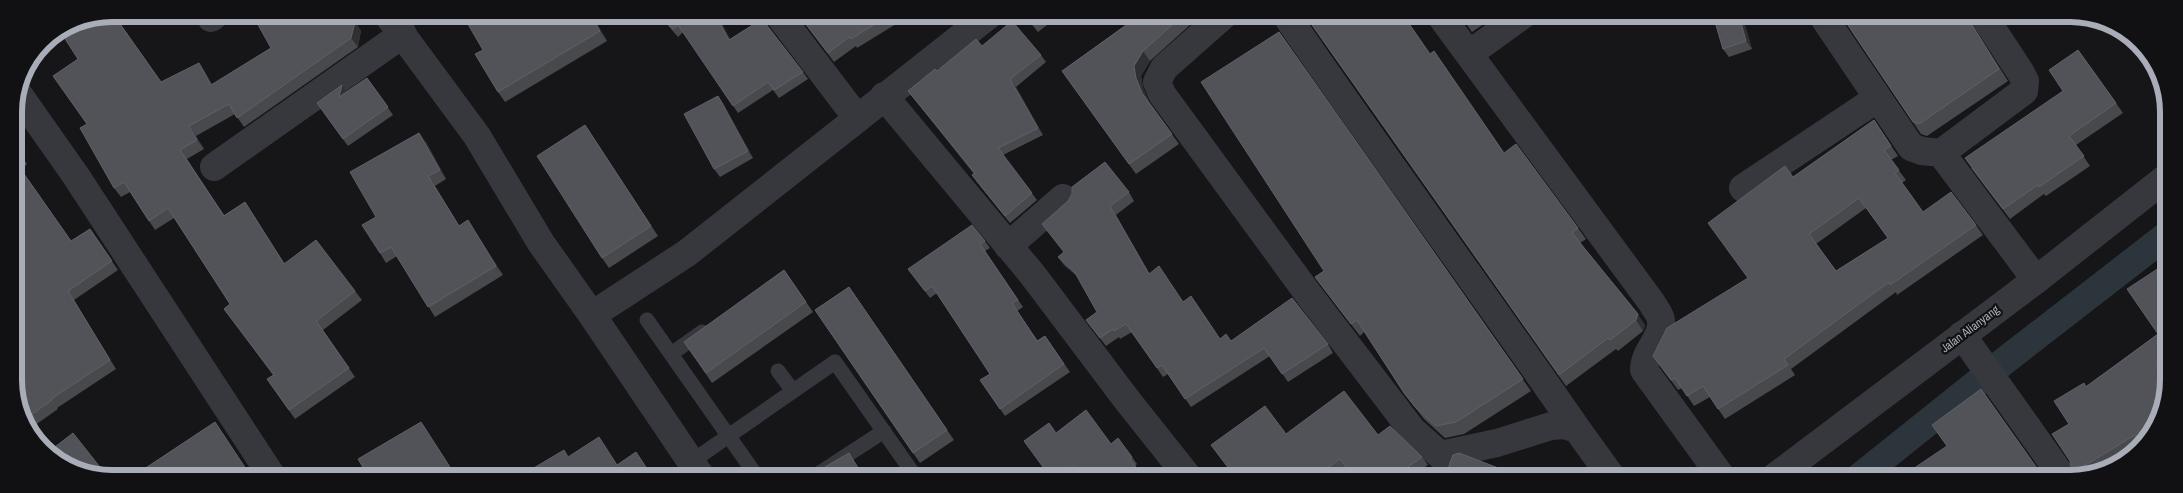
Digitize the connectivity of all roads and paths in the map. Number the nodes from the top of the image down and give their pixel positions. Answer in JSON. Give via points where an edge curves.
{"nodes":[{"id":1,"x":1216,"y":22,"type":"edge"},
{"id":2,"x":1291,"y":22,"type":"edge"},
{"id":3,"x":1445,"y":22,"type":"edge"},
{"id":4,"x":1513,"y":22,"type":"edge"},
{"id":5,"x":1827,"y":22,"type":"edge"},
{"id":6,"x":1987,"y":22,"type":"edge"},
{"id":7,"x":785,"y":23,"type":"edge"},
{"id":8,"x":979,"y":23,"type":"edge"},
{"id":9,"x":395,"y":24,"type":"edge"},
{"id":10,"x":1469,"y":54,"type":"junction"},
{"id":11,"x":884,"y":96,"type":"junction"},
{"id":12,"x":1878,"y":98,"type":"junction"},
{"id":13,"x":23,"y":101,"type":"edge"},
{"id":14,"x":858,"y":118,"type":"junction"},
{"id":15,"x":1941,"y":153,"type":"junction"},
{"id":16,"x":214,"y":167,"type":"dead end"},
{"id":17,"x":2160,"y":183,"type":"edge"},
{"id":18,"x":1743,"y":188,"type":"dead end"},
{"id":19,"x":1063,"y":198,"type":"dead end"},
{"id":20,"x":1008,"y":246,"type":"junction"},
{"id":21,"x":2036,"y":280,"type":"junction"},
{"id":22,"x":592,"y":315,"type":"junction"},
{"id":23,"x":647,"y":320,"type":"dead end"},
{"id":24,"x":717,"y":322,"type":"edge"},
{"id":25,"x":1968,"y":343,"type":"junction"},
{"id":26,"x":671,"y":354,"type":"junction"},
{"id":27,"x":778,"y":371,"type":"dead end"},
{"id":28,"x":793,"y":391,"type":"junction"},
{"id":29,"x":1577,"y":429,"type":"junction"},
{"id":30,"x":884,"y":431,"type":"junction"},
{"id":31,"x":729,"y":436,"type":"junction"},
{"id":32,"x":267,"y":470,"type":"edge"},
{"id":33,"x":696,"y":470,"type":"edge"},
{"id":34,"x":752,"y":470,"type":"edge"},
{"id":35,"x":824,"y":470,"type":"edge"},
{"id":36,"x":911,"y":470,"type":"edge"},
{"id":37,"x":1183,"y":470,"type":"edge"},
{"id":38,"x":1607,"y":470,"type":"edge"},
{"id":39,"x":1716,"y":470,"type":"edge"},
{"id":40,"x":1785,"y":470,"type":"edge"},
{"id":41,"x":2058,"y":470,"type":"edge"}],
"edges":[{"from":1,"to":29,"type":"street","via":[[1164,68],[1158,82],[1162,94],[1412,430],[1440,455],[1497,443],[1551,426]]},
{"from":2,"to":29,"type":"street"},
{"from":3,"to":10,"type":"street"},
{"from":4,"to":10,"type":"street"},
{"from":5,"to":12,"type":"street"},
{"from":6,"to":15,"type":"street","via":[[2025,80],[2024,91]]},
{"from":7,"to":14,"type":"street"},
{"from":8,"to":11,"type":"street"},
{"from":9,"to":16,"type":"street"},
{"from":9,"to":22,"type":"street","via":[[477,136],[541,243]]},
{"from":10,"to":39,"type":"street","via":[[1652,303],[1661,319],[1661,328],[1644,359],[1644,370]]},
{"from":11,"to":14,"type":"street"},
{"from":11,"to":20,"type":"street"},
{"from":12,"to":15,"type":"street","via":[[1911,147]]},
{"from":12,"to":18,"type":"street"},
{"from":13,"to":32,"type":"street","via":[[76,176]]},
{"from":14,"to":22,"type":"street","via":[[687,253]]},
{"from":15,"to":21,"type":"street"},
{"from":17,"to":21,"type":"street","name":"Jalan Alianyang"},
{"from":19,"to":20,"type":"street"},
{"from":20,"to":37,"type":"street"},
{"from":21,"to":25,"type":"street","name":"Jalan Alianyang"},
{"from":22,"to":33,"type":"street"},
{"from":23,"to":26,"type":"lane"},
{"from":24,"to":26,"type":"lane"},
{"from":25,"to":40,"type":"street","name":"Jalan Alianyang"},
{"from":25,"to":41,"type":"street"},
{"from":26,"to":31,"type":"lane"},
{"from":27,"to":28,"type":"lane"},
{"from":28,"to":30,"type":"lane","via":[[835,362]]},
{"from":28,"to":31,"type":"lane"},
{"from":29,"to":38,"type":"street"},
{"from":30,"to":35,"type":"lane"},
{"from":30,"to":36,"type":"lane"},
{"from":31,"to":33,"type":"lane"},
{"from":31,"to":34,"type":"lane"}]}
